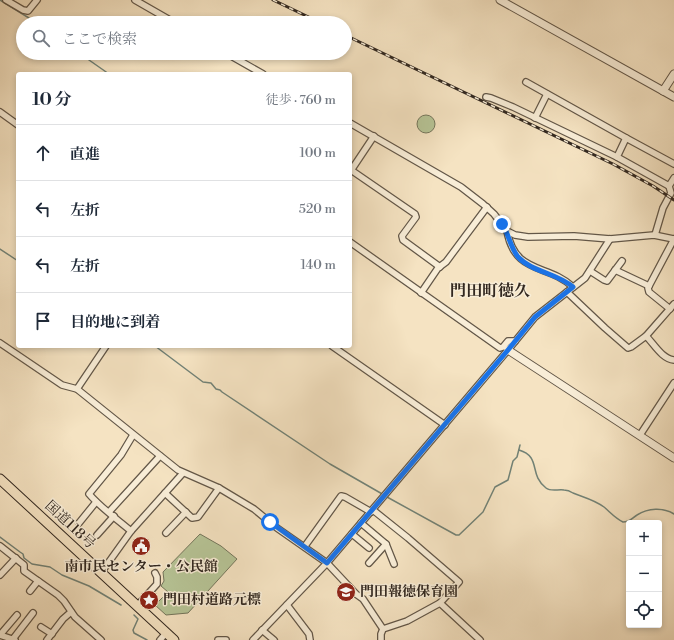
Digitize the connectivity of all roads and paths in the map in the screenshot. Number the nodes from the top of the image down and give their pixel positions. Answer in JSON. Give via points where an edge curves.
{"nodes":[{"id":1,"x":6,"y":0,"type":"edge"},
{"id":2,"x":37,"y":0,"type":"edge"},
{"id":3,"x":135,"y":0,"type":"edge"},
{"id":4,"x":500,"y":0,"type":"edge"},
{"id":5,"x":163,"y":16,"type":"edge"},
{"id":6,"x":238,"y":60,"type":"edge"},
{"id":7,"x":259,"y":72,"type":"edge"},
{"id":8,"x":674,"y":74,"type":"edge"},
{"id":9,"x":526,"y":82,"type":"dead end"},
{"id":10,"x":663,"y":91,"type":"junction"},
{"id":11,"x":547,"y":94,"type":"junction"},
{"id":12,"x":486,"y":97,"type":"dead end"},
{"id":13,"x":674,"y":97,"type":"edge"},
{"id":14,"x":0,"y":112,"type":"edge"},
{"id":15,"x":536,"y":118,"type":"junction"},
{"id":16,"x":16,"y":124,"type":"edge"},
{"id":17,"x":352,"y":124,"type":"edge"},
{"id":18,"x":374,"y":136,"type":"junction"},
{"id":19,"x":626,"y":138,"type":"junction"},
{"id":20,"x":617,"y":157,"type":"junction"},
{"id":21,"x":674,"y":164,"type":"edge"},
{"id":22,"x":352,"y":168,"type":"edge"},
{"id":23,"x":352,"y":172,"type":"edge"},
{"id":24,"x":674,"y":178,"type":"edge"},
{"id":25,"x":671,"y":187,"type":"edge"},
{"id":26,"x":487,"y":208,"type":"junction"},
{"id":27,"x":507,"y":231,"type":"junction"},
{"id":28,"x":655,"y":235,"type":"junction"},
{"id":29,"x":610,"y":239,"type":"junction"},
{"id":30,"x":674,"y":239,"type":"edge"},
{"id":31,"x":352,"y":243,"type":"edge"},
{"id":32,"x":622,"y":262,"type":"dead end"},
{"id":33,"x":440,"y":267,"type":"junction"},
{"id":34,"x":615,"y":270,"type":"junction"},
{"id":35,"x":590,"y":271,"type":"junction"},
{"id":36,"x":649,"y":286,"type":"junction"},
{"id":37,"x":573,"y":287,"type":"junction"},
{"id":38,"x":421,"y":292,"type":"junction"},
{"id":39,"x":567,"y":292,"type":"junction"},
{"id":40,"x":672,"y":307,"type":"edge"},
{"id":41,"x":646,"y":336,"type":"junction"},
{"id":42,"x":516,"y":341,"type":"junction"},
{"id":43,"x":0,"y":343,"type":"edge"},
{"id":44,"x":105,"y":348,"type":"edge"},
{"id":45,"x":335,"y":348,"type":"edge"},
{"id":46,"x":508,"y":350,"type":"junction"},
{"id":47,"x":674,"y":360,"type":"edge"},
{"id":48,"x":674,"y":383,"type":"edge"},
{"id":49,"x":77,"y":389,"type":"junction"},
{"id":50,"x":445,"y":424,"type":"junction"},
{"id":51,"x":133,"y":435,"type":"junction"},
{"id":52,"x":640,"y":436,"type":"junction"},
{"id":53,"x":160,"y":456,"type":"junction"},
{"id":54,"x":674,"y":458,"type":"edge"},
{"id":55,"x":183,"y":473,"type":"junction"},
{"id":56,"x":0,"y":479,"type":"edge"},
{"id":57,"x":219,"y":488,"type":"junction"},
{"id":58,"x":165,"y":493,"type":"junction"},
{"id":59,"x":96,"y":502,"type":"junction"},
{"id":60,"x":372,"y":511,"type":"junction"},
{"id":61,"x":186,"y":512,"type":"junction"},
{"id":62,"x":112,"y":514,"type":"junction"},
{"id":63,"x":79,"y":523,"type":"dead end"},
{"id":64,"x":361,"y":523,"type":"junction"},
{"id":65,"x":131,"y":531,"type":"junction"},
{"id":66,"x":166,"y":533,"type":"dead end"},
{"id":67,"x":352,"y":534,"type":"junction"},
{"id":68,"x":97,"y":536,"type":"dead end"},
{"id":69,"x":386,"y":544,"type":"junction"},
{"id":70,"x":0,"y":546,"type":"edge"},
{"id":71,"x":305,"y":546,"type":"junction"},
{"id":72,"x":369,"y":548,"type":"dead end"},
{"id":73,"x":16,"y":558,"type":"junction"},
{"id":74,"x":327,"y":563,"type":"junction"},
{"id":75,"x":369,"y":563,"type":"dead end"},
{"id":76,"x":394,"y":564,"type":"dead end"},
{"id":77,"x":155,"y":572,"type":"dead end"},
{"id":78,"x":100,"y":573,"type":"junction"},
{"id":79,"x":0,"y":575,"type":"edge"},
{"id":80,"x":38,"y":581,"type":"junction"},
{"id":81,"x":30,"y":592,"type":"dead end"},
{"id":82,"x":440,"y":604,"type":"junction"},
{"id":83,"x":287,"y":605,"type":"junction"},
{"id":84,"x":137,"y":606,"type":"junction"},
{"id":85,"x":71,"y":612,"type":"junction"},
{"id":86,"x":33,"y":613,"type":"dead end"},
{"id":87,"x":17,"y":616,"type":"dead end"},
{"id":88,"x":41,"y":627,"type":"dead end"},
{"id":89,"x":383,"y":629,"type":"junction"},
{"id":90,"x":262,"y":630,"type":"junction"},
{"id":91,"x":52,"y":634,"type":"junction"},
{"id":92,"x":0,"y":635,"type":"edge"},
{"id":93,"x":163,"y":636,"type":"edge"},
{"id":94,"x":14,"y":640,"type":"edge"},
{"id":95,"x":47,"y":640,"type":"edge"},
{"id":96,"x":101,"y":640,"type":"edge"},
{"id":97,"x":174,"y":640,"type":"edge"},
{"id":98,"x":218,"y":640,"type":"edge"},
{"id":99,"x":226,"y":640,"type":"edge"},
{"id":100,"x":253,"y":640,"type":"edge"},
{"id":101,"x":274,"y":640,"type":"edge"},
{"id":102,"x":310,"y":640,"type":"edge"},
{"id":103,"x":381,"y":640,"type":"edge"},
{"id":104,"x":480,"y":640,"type":"edge"}],
"edges":[{"from":1,"to":2,"type":"street","via":[[28,11]]},
{"from":3,"to":5,"type":"street"},
{"from":4,"to":10,"type":"street"},
{"from":6,"to":7,"type":"street"},
{"from":8,"to":10,"type":"street"},
{"from":9,"to":11,"type":"street"},
{"from":10,"to":13,"type":"street"},
{"from":11,"to":15,"type":"street"},
{"from":11,"to":19,"type":"street"},
{"from":12,"to":15,"type":"street"},
{"from":14,"to":16,"type":"street"},
{"from":15,"to":20,"type":"street"},
{"from":17,"to":18,"type":"street"},
{"from":18,"to":22,"type":"street"},
{"from":18,"to":26,"type":"street","via":[[461,187]]},
{"from":19,"to":20,"type":"street"},
{"from":19,"to":21,"type":"street"},
{"from":20,"to":25,"type":"street"},
{"from":23,"to":33,"type":"street","via":[[415,214],[416,217],[402,236],[403,240]]},
{"from":24,"to":25,"type":"street"},
{"from":25,"to":28,"type":"street"},
{"from":26,"to":27,"type":"street"},
{"from":26,"to":33,"type":"street"},
{"from":27,"to":29,"type":"street","via":[[528,238],[574,236]]},
{"from":27,"to":37,"type":"street","via":[[513,249],[524,262]]},
{"from":28,"to":29,"type":"street"},
{"from":28,"to":30,"type":"street"},
{"from":29,"to":35,"type":"street"},
{"from":30,"to":36,"type":"street"},
{"from":31,"to":38,"type":"street"},
{"from":32,"to":34,"type":"street"},
{"from":33,"to":38,"type":"street"},
{"from":34,"to":35,"type":"street","via":[[607,281]]},
{"from":34,"to":36,"type":"street"},
{"from":35,"to":37,"type":"street"},
{"from":36,"to":40,"type":"street","via":[[649,292]]},
{"from":37,"to":39,"type":"street"},
{"from":38,"to":42,"type":"street","via":[[500,348],[508,341]]},
{"from":39,"to":41,"type":"street","via":[[628,348]]},
{"from":39,"to":42,"type":"street","via":[[535,317]]},
{"from":40,"to":41,"type":"street"},
{"from":41,"to":47,"type":"street","via":[[663,355]]},
{"from":42,"to":46,"type":"street"},
{"from":43,"to":49,"type":"street","via":[[62,385]]},
{"from":44,"to":49,"type":"street"},
{"from":45,"to":50,"type":"street"},
{"from":46,"to":50,"type":"street"},
{"from":46,"to":52,"type":"street"},
{"from":48,"to":52,"type":"street"},
{"from":49,"to":51,"type":"street"},
{"from":50,"to":60,"type":"street"},
{"from":51,"to":53,"type":"street"},
{"from":51,"to":59,"type":"street","via":[[121,455],[89,494]]},
{"from":52,"to":54,"type":"street"},
{"from":53,"to":55,"type":"street"},
{"from":53,"to":62,"type":"street"},
{"from":55,"to":57,"type":"street"},
{"from":55,"to":58,"type":"street"},
{"from":56,"to":78,"type":"highway","name":"国道118号"},
{"from":57,"to":61,"type":"street","via":[[198,517],[192,518]]},
{"from":57,"to":71,"type":"street"},
{"from":58,"to":61,"type":"street"},
{"from":58,"to":65,"type":"street"},
{"from":59,"to":62,"type":"street"},
{"from":59,"to":63,"type":"street"},
{"from":60,"to":64,"type":"street"},
{"from":60,"to":71,"type":"street","via":[[341,496]]},
{"from":60,"to":82,"type":"street","via":[[459,582]]},
{"from":61,"to":66,"type":"street"},
{"from":62,"to":65,"type":"street"},
{"from":62,"to":68,"type":"street"},
{"from":64,"to":67,"type":"street"},
{"from":64,"to":69,"type":"street"},
{"from":65,"to":78,"type":"street"},
{"from":67,"to":72,"type":"street"},
{"from":67,"to":74,"type":"street"},
{"from":69,"to":75,"type":"street"},
{"from":69,"to":76,"type":"street"},
{"from":70,"to":73,"type":"street"},
{"from":71,"to":74,"type":"street"},
{"from":73,"to":79,"type":"street"},
{"from":73,"to":80,"type":"street","via":[[24,565],[24,571]]},
{"from":74,"to":83,"type":"street"},
{"from":74,"to":89,"type":"street","via":[[363,599]]},
{"from":77,"to":84,"type":"street","via":[[157,584]]},
{"from":78,"to":84,"type":"highway","name":"国道118号"},
{"from":80,"to":81,"type":"street"},
{"from":80,"to":85,"type":"street","via":[[64,601]]},
{"from":82,"to":89,"type":"street","via":[[407,621]]},
{"from":82,"to":104,"type":"street"},
{"from":83,"to":90,"type":"street"},
{"from":83,"to":102,"type":"street","via":[[309,634]]},
{"from":84,"to":93,"type":"highway","name":"国道118号"},
{"from":85,"to":91,"type":"street"},
{"from":85,"to":96,"type":"street"},
{"from":86,"to":94,"type":"street"},
{"from":87,"to":92,"type":"street"},
{"from":88,"to":91,"type":"street"},
{"from":89,"to":103,"type":"street"},
{"from":90,"to":100,"type":"street"},
{"from":90,"to":101,"type":"street"},
{"from":91,"to":95,"type":"street"},
{"from":92,"to":94,"type":"street"},
{"from":93,"to":97,"type":"highway","name":"国道118号"},
{"from":98,"to":99,"type":"street"}]}
